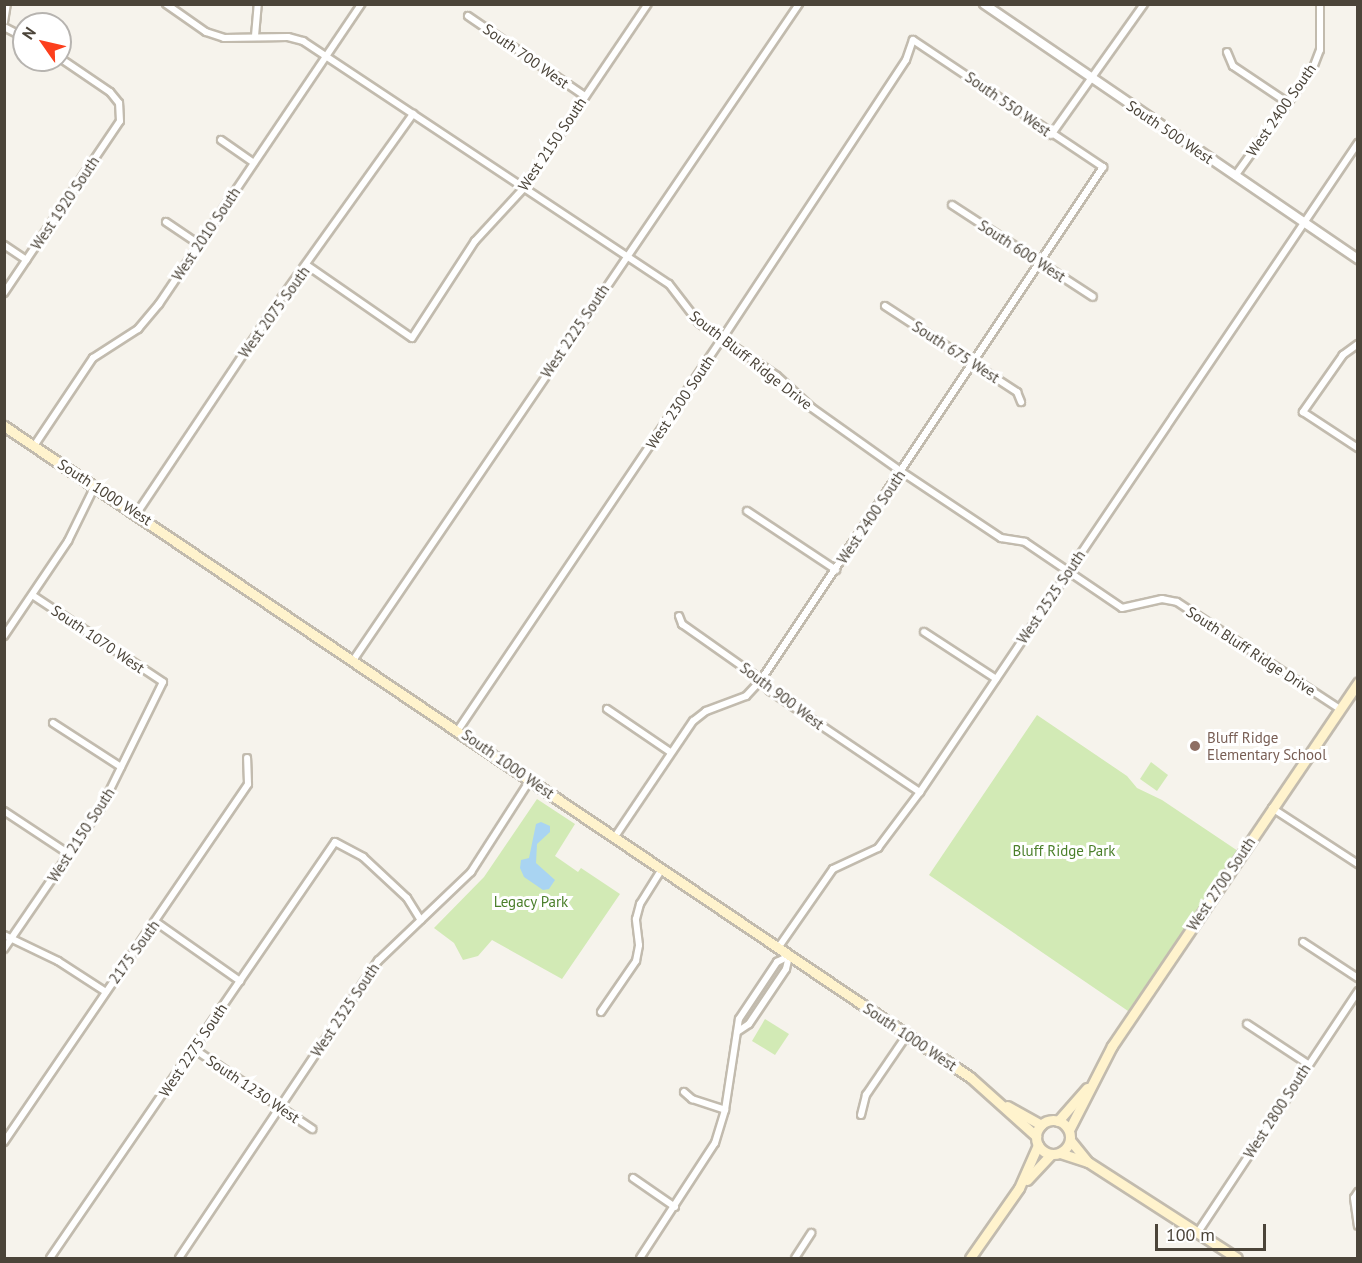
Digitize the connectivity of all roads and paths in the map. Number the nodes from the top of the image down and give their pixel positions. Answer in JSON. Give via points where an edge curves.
{"nodes":[{"id":1,"x":7,"y":4,"type":"edge"},
{"id":2,"x":166,"y":4,"type":"edge"},
{"id":3,"x":258,"y":4,"type":"edge"},
{"id":4,"x":361,"y":4,"type":"edge"},
{"id":5,"x":799,"y":4,"type":"edge"},
{"id":6,"x":984,"y":4,"type":"edge"},
{"id":7,"x":1144,"y":4,"type":"edge"},
{"id":8,"x":1320,"y":4,"type":"edge"},
{"id":9,"x":647,"y":5,"type":"edge"},
{"id":10,"x":468,"y":16,"type":"dead end"},
{"id":11,"x":4,"y":25,"type":"edge"},
{"id":12,"x":255,"y":36,"type":"junction"},
{"id":13,"x":913,"y":40,"type":"joint"},
{"id":14,"x":1227,"y":52,"type":"dead end"},
{"id":15,"x":326,"y":56,"type":"junction"},
{"id":16,"x":72,"y":66,"type":"edge"},
{"id":17,"x":1091,"y":78,"type":"junction"},
{"id":18,"x":585,"y":96,"type":"junction"},
{"id":19,"x":1287,"y":104,"type":"junction"},
{"id":20,"x":413,"y":114,"type":"junction"},
{"id":21,"x":1052,"y":135,"type":"junction"},
{"id":22,"x":221,"y":140,"type":"dead end"},
{"id":23,"x":1358,"y":143,"type":"edge"},
{"id":24,"x":254,"y":163,"type":"junction"},
{"id":25,"x":1102,"y":168,"type":"joint"},
{"id":26,"x":1235,"y":176,"type":"junction"},
{"id":27,"x":523,"y":189,"type":"junction"},
{"id":28,"x":952,"y":205,"type":"dead end"},
{"id":29,"x":166,"y":222,"type":"dead end"},
{"id":30,"x":1303,"y":223,"type":"junction"},
{"id":31,"x":199,"y":244,"type":"junction"},
{"id":32,"x":4,"y":245,"type":"edge"},
{"id":33,"x":626,"y":256,"type":"junction"},
{"id":34,"x":1358,"y":258,"type":"edge"},
{"id":35,"x":26,"y":260,"type":"junction"},
{"id":36,"x":1040,"y":263,"type":"junction"},
{"id":37,"x":308,"y":266,"type":"junction"},
{"id":38,"x":4,"y":293,"type":"edge"},
{"id":39,"x":1093,"y":297,"type":"dead end"},
{"id":40,"x":885,"y":306,"type":"dead end"},
{"id":41,"x":722,"y":339,"type":"junction"},
{"id":42,"x":1358,"y":344,"type":"edge"},
{"id":43,"x":972,"y":365,"type":"junction"},
{"id":44,"x":1021,"y":402,"type":"dead end"},
{"id":45,"x":4,"y":426,"type":"edge"},
{"id":46,"x":34,"y":446,"type":"junction"},
{"id":47,"x":1358,"y":448,"type":"edge"},
{"id":48,"x":902,"y":472,"type":"junction"},
{"id":49,"x":96,"y":485,"type":"junction"},
{"id":50,"x":747,"y":511,"type":"dead end"},
{"id":51,"x":137,"y":513,"type":"junction"},
{"id":52,"x":836,"y":570,"type":"junction"},
{"id":53,"x":1068,"y":572,"type":"junction"},
{"id":54,"x":32,"y":595,"type":"junction"},
{"id":55,"x":679,"y":616,"type":"dead end"},
{"id":56,"x":924,"y":632,"type":"dead end"},
{"id":57,"x":4,"y":636,"type":"edge"},
{"id":58,"x":354,"y":659,"type":"junction"},
{"id":59,"x":996,"y":679,"type":"junction"},
{"id":60,"x":761,"y":680,"type":"junction"},
{"id":61,"x":163,"y":682,"type":"joint"},
{"id":62,"x":1358,"y":682,"type":"edge"},
{"id":63,"x":607,"y":709,"type":"dead end"},
{"id":64,"x":1340,"y":709,"type":"junction"},
{"id":65,"x":53,"y":723,"type":"dead end"},
{"id":66,"x":458,"y":730,"type":"junction"},
{"id":67,"x":670,"y":752,"type":"junction"},
{"id":68,"x":248,"y":758,"type":"dead end"},
{"id":69,"x":121,"y":767,"type":"junction"},
{"id":70,"x":530,"y":780,"type":"junction"},
{"id":71,"x":920,"y":792,"type":"junction"},
{"id":72,"x":1272,"y":808,"type":"junction"},
{"id":73,"x":4,"y":811,"type":"edge"},
{"id":74,"x":614,"y":838,"type":"junction"},
{"id":75,"x":69,"y":854,"type":"junction"},
{"id":76,"x":1358,"y":864,"type":"edge"},
{"id":77,"x":661,"y":870,"type":"junction"},
{"id":78,"x":421,"y":920,"type":"junction"},
{"id":79,"x":156,"y":922,"type":"junction"},
{"id":80,"x":4,"y":935,"type":"edge"},
{"id":81,"x":11,"y":939,"type":"junction"},
{"id":82,"x":1303,"y":942,"type":"dead end"},
{"id":83,"x":778,"y":948,"type":"junction"},
{"id":84,"x":4,"y":949,"type":"edge"},
{"id":85,"x":789,"y":956,"type":"junction"},
{"id":86,"x":1358,"y":978,"type":"edge"},
{"id":87,"x":240,"y":981,"type":"junction"},
{"id":88,"x":1358,"y":991,"type":"edge"},
{"id":89,"x":106,"y":992,"type":"junction"},
{"id":90,"x":601,"y":1012,"type":"dead end"},
{"id":91,"x":1247,"y":1024,"type":"dead end"},
{"id":92,"x":737,"y":1032,"type":"junction"},
{"id":93,"x":907,"y":1035,"type":"junction"},
{"id":94,"x":194,"y":1049,"type":"junction"},
{"id":95,"x":1308,"y":1064,"type":"junction"},
{"id":96,"x":1087,"y":1088,"type":"junction"},
{"id":97,"x":684,"y":1092,"type":"dead end"},
{"id":98,"x":280,"y":1106,"type":"junction"},
{"id":99,"x":1007,"y":1106,"type":"junction"},
{"id":100,"x":725,"y":1110,"type":"junction"},
{"id":101,"x":861,"y":1115,"type":"dead end"},
{"id":102,"x":1058,"y":1121,"type":"junction"},
{"id":103,"x":1041,"y":1125,"type":"junction"},
{"id":104,"x":312,"y":1129,"type":"dead end"},
{"id":105,"x":1070,"y":1135,"type":"junction"},
{"id":106,"x":1037,"y":1140,"type":"junction"},
{"id":107,"x":4,"y":1142,"type":"edge"},
{"id":108,"x":1056,"y":1154,"type":"junction"},
{"id":109,"x":1088,"y":1162,"type":"junction"},
{"id":110,"x":633,"y":1178,"type":"dead end"},
{"id":111,"x":1019,"y":1188,"type":"junction"},
{"id":112,"x":1358,"y":1192,"type":"edge"},
{"id":113,"x":675,"y":1207,"type":"junction"},
{"id":114,"x":1358,"y":1226,"type":"edge"},
{"id":115,"x":1198,"y":1232,"type":"junction"},
{"id":116,"x":811,"y":1233,"type":"dead end"},
{"id":117,"x":50,"y":1258,"type":"edge"},
{"id":118,"x":179,"y":1258,"type":"edge"},
{"id":119,"x":640,"y":1258,"type":"edge"},
{"id":120,"x":795,"y":1258,"type":"edge"},
{"id":121,"x":970,"y":1258,"type":"edge"},
{"id":122,"x":1237,"y":1258,"type":"edge"}],
"edges":[{"from":1,"to":11,"type":"street"},
{"from":2,"to":12,"type":"street","name":"South Bluff Ridge Drive","via":[[214,35],[237,39]]},
{"from":3,"to":12,"type":"street"},
{"from":4,"to":15,"type":"street","name":"West 2010 South"},
{"from":5,"to":33,"type":"street","name":"West 2225 South"},
{"from":6,"to":17,"type":"street","name":"South 500 West"},
{"from":7,"to":17,"type":"street"},
{"from":8,"to":19,"type":"street","name":"West 2400 South","via":[[1320,50]]},
{"from":9,"to":18,"type":"street","name":"West 2150 South"},
{"from":10,"to":18,"type":"street","name":"South 700 West"},
{"from":12,"to":15,"type":"street","name":"South Bluff Ridge Drive","via":[[288,36]]},
{"from":13,"to":21,"type":"street","name":"South 550 West"},
{"from":13,"to":41,"type":"street","name":"West 2300 South","via":[[906,60]]},
{"from":14,"to":19,"type":"street","via":[[1233,66]]},
{"from":15,"to":20,"type":"street","name":"South Bluff Ridge Drive"},
{"from":15,"to":24,"type":"street","name":"West 2010 South"},
{"from":16,"to":35,"type":"street","name":"West 1920 South","via":[[110,92],[121,112],[120,121]]},
{"from":17,"to":21,"type":"street"},
{"from":17,"to":26,"type":"street","name":"South 500 West"},
{"from":18,"to":27,"type":"street","name":"West 2150 South"},
{"from":19,"to":26,"type":"street","name":"West 2400 South"},
{"from":20,"to":27,"type":"street","name":"South Bluff Ridge Drive"},
{"from":20,"to":37,"type":"street","name":"West 2075 South"},
{"from":21,"to":25,"type":"street","name":"South 550 West"},
{"from":22,"to":24,"type":"street"},
{"from":23,"to":30,"type":"street","name":"West 2525 South"},
{"from":24,"to":31,"type":"street","name":"West 2010 South"},
{"from":25,"to":36,"type":"street","name":"West 2400 South"},
{"from":26,"to":30,"type":"street","name":"South 500 West"},
{"from":27,"to":33,"type":"street","name":"South Bluff Ridge Drive"},
{"from":27,"to":37,"type":"street","name":"West 2150 South","via":[[475,241],[412,338]]},
{"from":28,"to":36,"type":"street","name":"South 600 West"},
{"from":29,"to":31,"type":"street"},
{"from":30,"to":34,"type":"street","name":"South 500 West"},
{"from":30,"to":53,"type":"street","name":"West 2525 South"},
{"from":31,"to":46,"type":"street","name":"West 2010 South","via":[[146,321],[93,358]]},
{"from":32,"to":35,"type":"street"},
{"from":33,"to":41,"type":"street","name":"South Bluff Ridge Drive","via":[[669,284],[691,316]]},
{"from":33,"to":58,"type":"street","name":"West 2225 South"},
{"from":35,"to":38,"type":"street","name":"West 1920 South"},
{"from":36,"to":39,"type":"street","name":"South 600 West"},
{"from":36,"to":43,"type":"street","name":"West 2400 South"},
{"from":37,"to":51,"type":"street","name":"West 2075 South","via":[[277,304]]},
{"from":40,"to":43,"type":"street","name":"South 675 West"},
{"from":41,"to":48,"type":"street","name":"South Bluff Ridge Drive"},
{"from":41,"to":66,"type":"street","name":"West 2300 South"},
{"from":42,"to":47,"type":"street","via":[[1343,355],[1303,412]]},
{"from":43,"to":44,"type":"street","name":"South 675 West","via":[[1017,392]]},
{"from":43,"to":48,"type":"street","name":"West 2400 South"},
{"from":45,"to":46,"type":"main road","name":"South 1000 West"},
{"from":46,"to":49,"type":"main road","name":"South 1000 West"},
{"from":48,"to":52,"type":"street","name":"West 2400 South"},
{"from":48,"to":53,"type":"street","name":"South Bluff Ridge Drive","via":[[1000,538],[1025,542]]},
{"from":49,"to":51,"type":"main road","name":"South 1000 West"},
{"from":49,"to":54,"type":"street","via":[[68,541]]},
{"from":50,"to":52,"type":"street"},
{"from":51,"to":58,"type":"main road","name":"South 1000 West"},
{"from":52,"to":60,"type":"street","name":"West 2400 South"},
{"from":53,"to":59,"type":"street","name":"West 2525 South"},
{"from":53,"to":64,"type":"street","name":"South Bluff Ridge Drive","via":[[1122,608],[1162,599],[1177,602]]},
{"from":54,"to":57,"type":"street"},
{"from":54,"to":61,"type":"street","name":"South 1070 West"},
{"from":55,"to":60,"type":"street","name":"South 900 West","via":[[682,624]]},
{"from":56,"to":59,"type":"street"},
{"from":58,"to":66,"type":"main road","name":"South 1000 West"},
{"from":59,"to":71,"type":"street","name":"West 2525 South"},
{"from":60,"to":67,"type":"street","name":"West 2400 South","via":[[746,696],[693,720]]},
{"from":60,"to":71,"type":"street","name":"South 900 West","via":[[770,691]]},
{"from":61,"to":69,"type":"street","name":"West 2150 South"},
{"from":62,"to":64,"type":"main road","name":"West 2700 South"},
{"from":63,"to":67,"type":"street"},
{"from":64,"to":72,"type":"main road","name":"West 2700 South"},
{"from":65,"to":69,"type":"street"},
{"from":66,"to":70,"type":"main road","name":"South 1000 West"},
{"from":67,"to":74,"type":"street","name":"West 2400 South"},
{"from":68,"to":79,"type":"street","name":"2175 South","via":[[248,784]]},
{"from":69,"to":75,"type":"street","name":"West 2150 South","via":[[102,806]]},
{"from":70,"to":74,"type":"main road","name":"South 1000 West"},
{"from":70,"to":78,"type":"street","name":"West 2325 South","via":[[471,872]]},
{"from":71,"to":83,"type":"street","name":"West 2525 South","via":[[878,848],[833,868]]},
{"from":72,"to":76,"type":"street"},
{"from":72,"to":96,"type":"main road","name":"West 2700 South"},
{"from":73,"to":75,"type":"street"},
{"from":74,"to":77,"type":"main road","name":"South 1000 West"},
{"from":75,"to":81,"type":"street","name":"West 2150 South"},
{"from":77,"to":83,"type":"main road","name":"South 1000 West"},
{"from":77,"to":90,"type":"street","via":[[640,904],[636,960]]},
{"from":78,"to":87,"type":"street","name":"West 2275 South","via":[[407,898],[363,857],[336,842]]},
{"from":78,"to":98,"type":"street","name":"West 2325 South","via":[[378,961]]},
{"from":79,"to":87,"type":"street"},
{"from":79,"to":89,"type":"street","name":"2175 South"},
{"from":80,"to":81,"type":"street"},
{"from":81,"to":84,"type":"street","name":"West 2150 South"},
{"from":81,"to":89,"type":"street","via":[[58,961]]},
{"from":82,"to":86,"type":"street"},
{"from":83,"to":85,"type":"main road","name":"South 1000 West"},
{"from":85,"to":92,"type":"street","via":[[786,969],[749,1024]]},
{"from":85,"to":92,"type":"street","via":[[776,963],[739,1019]]},
{"from":85,"to":93,"type":"main road","name":"South 1000 West"},
{"from":87,"to":94,"type":"street","name":"West 2275 South"},
{"from":88,"to":95,"type":"street","name":"West 2800 South"},
{"from":89,"to":107,"type":"street","name":"2175 South"},
{"from":91,"to":95,"type":"street"},
{"from":92,"to":100,"type":"street"},
{"from":93,"to":99,"type":"main road","name":"South 1000 West"},
{"from":93,"to":101,"type":"street","via":[[866,1095]]},
{"from":94,"to":98,"type":"street","name":"South 1230 West"},
{"from":94,"to":117,"type":"street","name":"West 2275 South"},
{"from":95,"to":115,"type":"street","name":"West 2800 South"},
{"from":96,"to":102,"type":"main road","name":"West 2700 South"},
{"from":96,"to":105,"type":"main road","name":"West 2700 South"},
{"from":97,"to":100,"type":"street","via":[[692,1099]]},
{"from":98,"to":104,"type":"street","name":"South 1230 West"},
{"from":98,"to":118,"type":"street","name":"West 2325 South"},
{"from":99,"to":103,"type":"main road","name":"South 1000 West"},
{"from":99,"to":106,"type":"main road","name":"South 1000 West"},
{"from":100,"to":113,"type":"street","via":[[715,1143]]},
{"from":102,"to":103,"type":"main road"},
{"from":102,"to":105,"type":"main road"},
{"from":103,"to":106,"type":"main road"},
{"from":105,"to":108,"type":"main road","name":"West 2700 South"},
{"from":105,"to":109,"type":"main road"},
{"from":106,"to":108,"type":"main road","name":"South 1000 West"},
{"from":106,"to":111,"type":"main road"},
{"from":108,"to":109,"type":"main road"},
{"from":108,"to":111,"type":"main road"},
{"from":109,"to":115,"type":"main road"},
{"from":110,"to":113,"type":"street"},
{"from":111,"to":121,"type":"main road"},
{"from":112,"to":114,"type":"street"},
{"from":113,"to":119,"type":"street"},
{"from":115,"to":122,"type":"main road"},
{"from":116,"to":120,"type":"street"}]}
